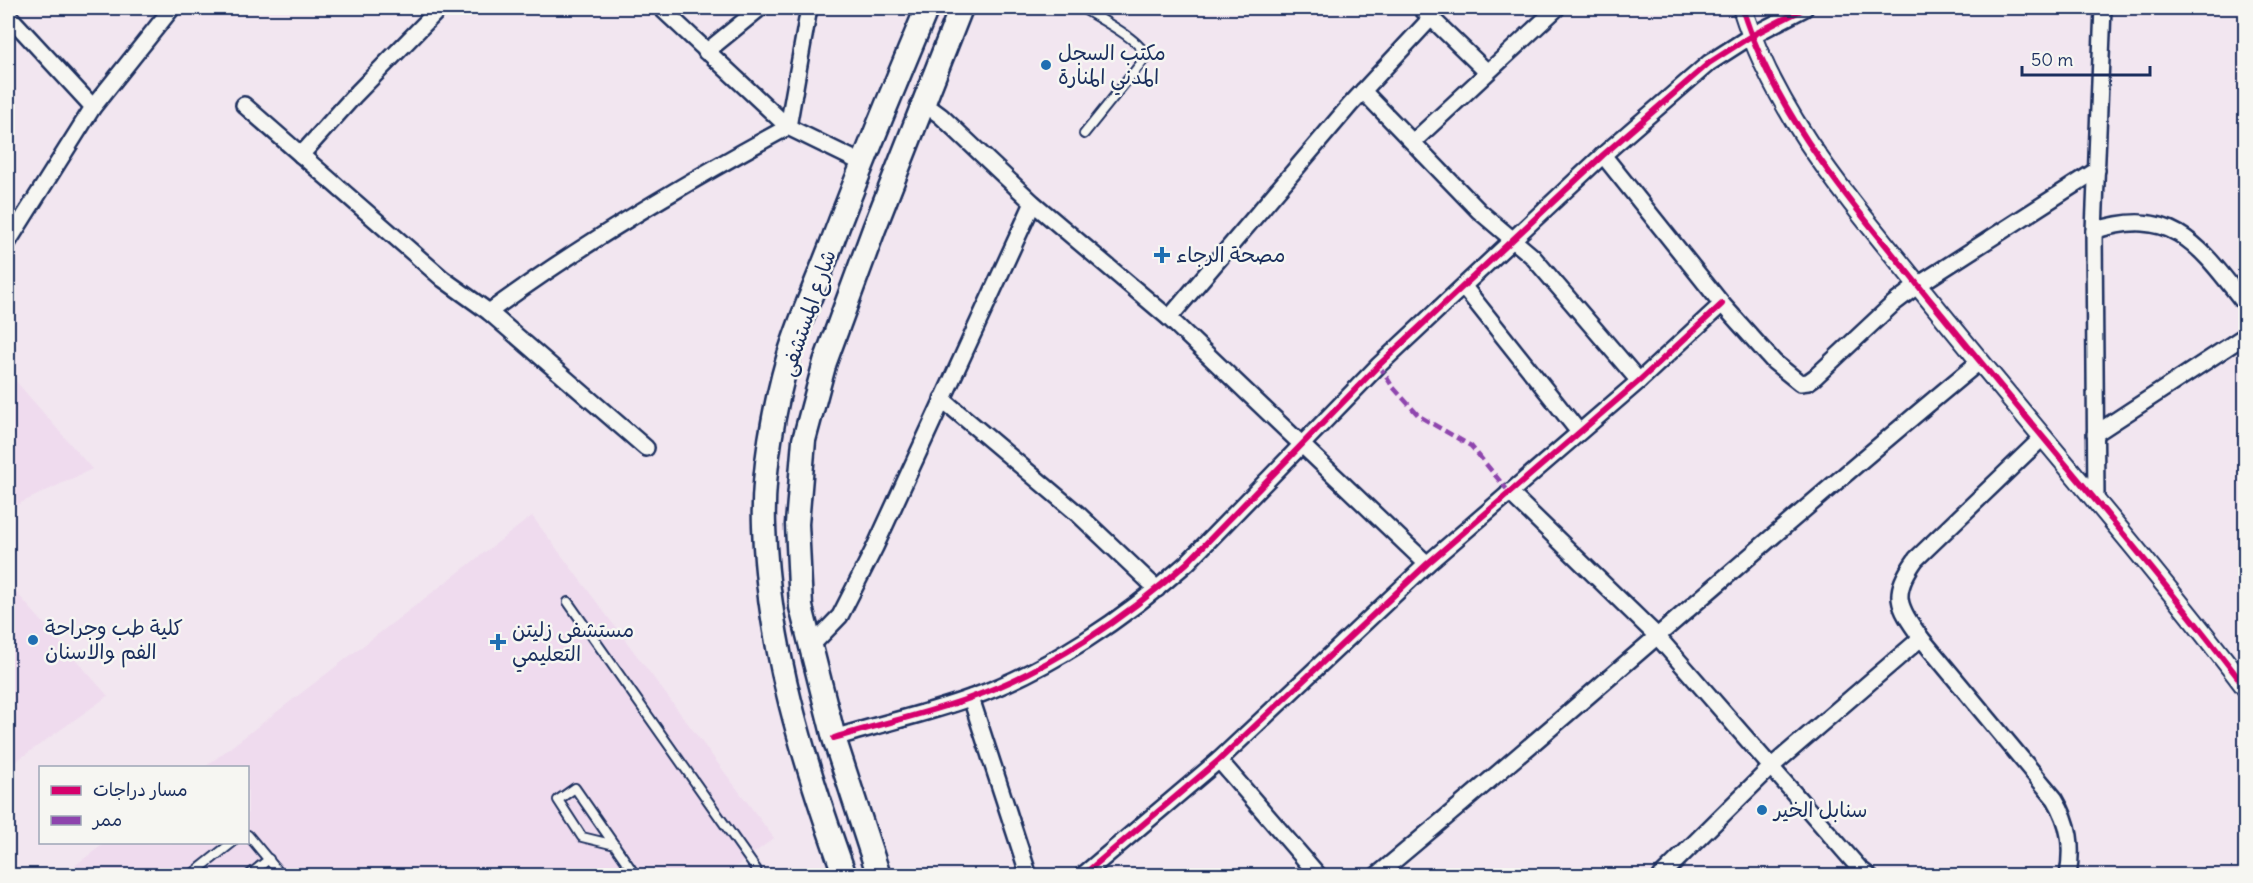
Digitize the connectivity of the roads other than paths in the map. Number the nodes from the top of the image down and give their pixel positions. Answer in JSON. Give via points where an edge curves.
{"nodes":[{"id":1,"x":172,"y":8,"type":"edge"},
{"id":2,"x":440,"y":8,"type":"edge"},
{"id":3,"x":661,"y":8,"type":"edge"},
{"id":4,"x":760,"y":8,"type":"edge"},
{"id":5,"x":809,"y":8,"type":"edge"},
{"id":6,"x":927,"y":8,"type":"edge"},
{"id":7,"x":961,"y":8,"type":"edge"},
{"id":8,"x":1082,"y":8,"type":"edge"},
{"id":9,"x":1557,"y":8,"type":"edge"},
{"id":10,"x":1742,"y":8,"type":"edge"},
{"id":11,"x":1805,"y":8,"type":"edge"},
{"id":12,"x":2103,"y":8,"type":"edge"},
{"id":13,"x":1426,"y":13,"type":"edge"},
{"id":14,"x":8,"y":15,"type":"edge"},
{"id":15,"x":1751,"y":36,"type":"junction"},
{"id":16,"x":706,"y":52,"type":"junction"},
{"id":17,"x":1486,"y":71,"type":"junction"},
{"id":18,"x":1363,"y":91,"type":"junction"},
{"id":19,"x":922,"y":102,"type":"junction"},
{"id":20,"x":244,"y":105,"type":"dead end"},
{"id":21,"x":93,"y":107,"type":"junction"},
{"id":22,"x":788,"y":127,"type":"junction"},
{"id":23,"x":1084,"y":134,"type":"dead end"},
{"id":24,"x":1414,"y":141,"type":"junction"},
{"id":25,"x":301,"y":155,"type":"junction"},
{"id":26,"x":1603,"y":155,"type":"junction"},
{"id":27,"x":862,"y":163,"type":"junction"},
{"id":28,"x":2097,"y":170,"type":"junction"},
{"id":29,"x":1033,"y":203,"type":"junction"},
{"id":30,"x":2094,"y":231,"type":"junction"},
{"id":31,"x":1513,"y":241,"type":"junction"},
{"id":32,"x":8,"y":242,"type":"edge"},
{"id":33,"x":1918,"y":285,"type":"junction"},
{"id":34,"x":1464,"y":287,"type":"junction"},
{"id":35,"x":1722,"y":304,"type":"junction"},
{"id":36,"x":2246,"y":305,"type":"edge"},
{"id":37,"x":489,"y":312,"type":"junction"},
{"id":38,"x":1169,"y":318,"type":"junction"},
{"id":39,"x":2246,"y":335,"type":"edge"},
{"id":40,"x":1979,"y":362,"type":"junction"},
{"id":41,"x":1639,"y":381,"type":"junction"},
{"id":42,"x":942,"y":399,"type":"junction"},
{"id":43,"x":1579,"y":432,"type":"junction"},
{"id":44,"x":2095,"y":434,"type":"junction"},
{"id":45,"x":2042,"y":438,"type":"junction"},
{"id":46,"x":1300,"y":445,"type":"junction"},
{"id":47,"x":646,"y":448,"type":"dead end"},
{"id":48,"x":1509,"y":492,"type":"junction"},
{"id":49,"x":2096,"y":502,"type":"junction"},
{"id":50,"x":1427,"y":564,"type":"junction"},
{"id":51,"x":1157,"y":589,"type":"junction"},
{"id":52,"x":568,"y":602,"type":"dead end"},
{"id":53,"x":1657,"y":636,"type":"junction"},
{"id":54,"x":1921,"y":638,"type":"junction"},
{"id":55,"x":810,"y":647,"type":"junction"},
{"id":56,"x":2246,"y":688,"type":"edge"},
{"id":57,"x":971,"y":698,"type":"junction"},
{"id":58,"x":834,"y":738,"type":"junction"},
{"id":59,"x":1219,"y":760,"type":"junction"},
{"id":60,"x":1771,"y":767,"type":"junction"},
{"id":61,"x":249,"y":836,"type":"edge"},
{"id":62,"x":232,"y":844,"type":"edge"},
{"id":63,"x":615,"y":845,"type":"junction"},
{"id":64,"x":269,"y":859,"type":"junction"},
{"id":65,"x":200,"y":868,"type":"junction"},
{"id":66,"x":1861,"y":873,"type":"edge"},
{"id":67,"x":190,"y":876,"type":"edge"},
{"id":68,"x":207,"y":876,"type":"edge"},
{"id":69,"x":248,"y":876,"type":"edge"},
{"id":70,"x":282,"y":876,"type":"edge"},
{"id":71,"x":636,"y":876,"type":"edge"},
{"id":72,"x":758,"y":876,"type":"edge"},
{"id":73,"x":845,"y":876,"type":"edge"},
{"id":74,"x":879,"y":876,"type":"edge"},
{"id":75,"x":1029,"y":876,"type":"edge"},
{"id":76,"x":1082,"y":876,"type":"edge"},
{"id":77,"x":1319,"y":876,"type":"edge"},
{"id":78,"x":1377,"y":876,"type":"edge"},
{"id":79,"x":1661,"y":876,"type":"edge"},
{"id":80,"x":2068,"y":876,"type":"edge"}],
"edges":[{"from":1,"to":21,"type":"street"},
{"from":2,"to":25,"type":"street"},
{"from":3,"to":16,"type":"street"},
{"from":4,"to":16,"type":"street"},
{"from":5,"to":22,"type":"street"},
{"from":6,"to":27,"type":"main road","name":"شارع المستشفى"},
{"from":7,"to":19,"type":"main road","name":"شارع المستشفى"},
{"from":8,"to":23,"type":"lane","via":[[1136,42],[1146,57]]},
{"from":9,"to":17,"type":"street"},
{"from":10,"to":15,"type":"street"},
{"from":11,"to":15,"type":"street"},
{"from":12,"to":28,"type":"street"},
{"from":13,"to":17,"type":"street"},
{"from":13,"to":18,"type":"street"},
{"from":14,"to":21,"type":"street"},
{"from":15,"to":26,"type":"street","via":[[1709,63]]},
{"from":15,"to":33,"type":"street","via":[[1779,98],[1833,180]]},
{"from":16,"to":22,"type":"street"},
{"from":17,"to":24,"type":"street"},
{"from":18,"to":24,"type":"street"},
{"from":18,"to":38,"type":"street"},
{"from":19,"to":29,"type":"street"},
{"from":19,"to":55,"type":"main road","name":"شارع المستشفى","via":[[825,362],[804,440],[797,524],[801,607]]},
{"from":20,"to":25,"type":"street"},
{"from":21,"to":32,"type":"street"},
{"from":22,"to":27,"type":"street"},
{"from":22,"to":37,"type":"street","via":[[545,271]]},
{"from":24,"to":31,"type":"street","via":[[1479,211]]},
{"from":25,"to":37,"type":"street","via":[[443,279]]},
{"from":26,"to":31,"type":"street"},
{"from":26,"to":35,"type":"street"},
{"from":27,"to":73,"type":"main road","name":"شارع المستشفى","via":[[789,355],[771,438],[764,524],[769,601],[782,675],[813,786]]},
{"from":28,"to":30,"type":"street"},
{"from":28,"to":33,"type":"street"},
{"from":29,"to":38,"type":"street"},
{"from":29,"to":42,"type":"street"},
{"from":30,"to":36,"type":"street","via":[[2120,222],[2162,225],[2203,251]]},
{"from":30,"to":44,"type":"street"},
{"from":31,"to":34,"type":"street"},
{"from":31,"to":41,"type":"street","via":[[1532,256]]},
{"from":33,"to":35,"type":"street","via":[[1808,382],[1800,383]]},
{"from":33,"to":40,"type":"street"},
{"from":34,"to":43,"type":"street"},
{"from":34,"to":46,"type":"street"},
{"from":35,"to":41,"type":"street"},
{"from":37,"to":47,"type":"street"},
{"from":38,"to":46,"type":"street"},
{"from":39,"to":44,"type":"street"},
{"from":40,"to":45,"type":"street"},
{"from":40,"to":53,"type":"street"},
{"from":41,"to":43,"type":"street"},
{"from":42,"to":51,"type":"street","via":[[1078,514]]},
{"from":42,"to":55,"type":"street","via":[[851,596],[840,616]]},
{"from":43,"to":48,"type":"street"},
{"from":44,"to":49,"type":"street"},
{"from":45,"to":49,"type":"street"},
{"from":45,"to":54,"type":"street","via":[[1916,559],[1903,578],[1901,607]]},
{"from":46,"to":50,"type":"street"},
{"from":46,"to":51,"type":"street"},
{"from":48,"to":50,"type":"street"},
{"from":48,"to":53,"type":"street"},
{"from":49,"to":56,"type":"street"},
{"from":50,"to":59,"type":"street"},
{"from":51,"to":57,"type":"street","via":[[1051,660]]},
{"from":52,"to":72,"type":"lane"},
{"from":53,"to":60,"type":"street"},
{"from":53,"to":78,"type":"street"},
{"from":54,"to":60,"type":"street"},
{"from":54,"to":80,"type":"street","via":[[2055,799],[2066,818],[2072,844]]},
{"from":55,"to":58,"type":"main road","name":"شارع المستشفى"},
{"from":57,"to":58,"type":"street"},
{"from":57,"to":75,"type":"street"},
{"from":58,"to":74,"type":"main road","name":"شارع المستشفى"},
{"from":59,"to":76,"type":"street"},
{"from":59,"to":77,"type":"street"},
{"from":60,"to":66,"type":"street"},
{"from":60,"to":79,"type":"street"},
{"from":61,"to":64,"type":"lane"},
{"from":62,"to":65,"type":"lane"},
{"from":63,"to":63,"type":"lane","via":[[575,788],[558,800],[582,837]]},
{"from":63,"to":71,"type":"lane"},
{"from":64,"to":69,"type":"lane"},
{"from":64,"to":70,"type":"lane"},
{"from":65,"to":67,"type":"lane"},
{"from":65,"to":68,"type":"lane"}]}
